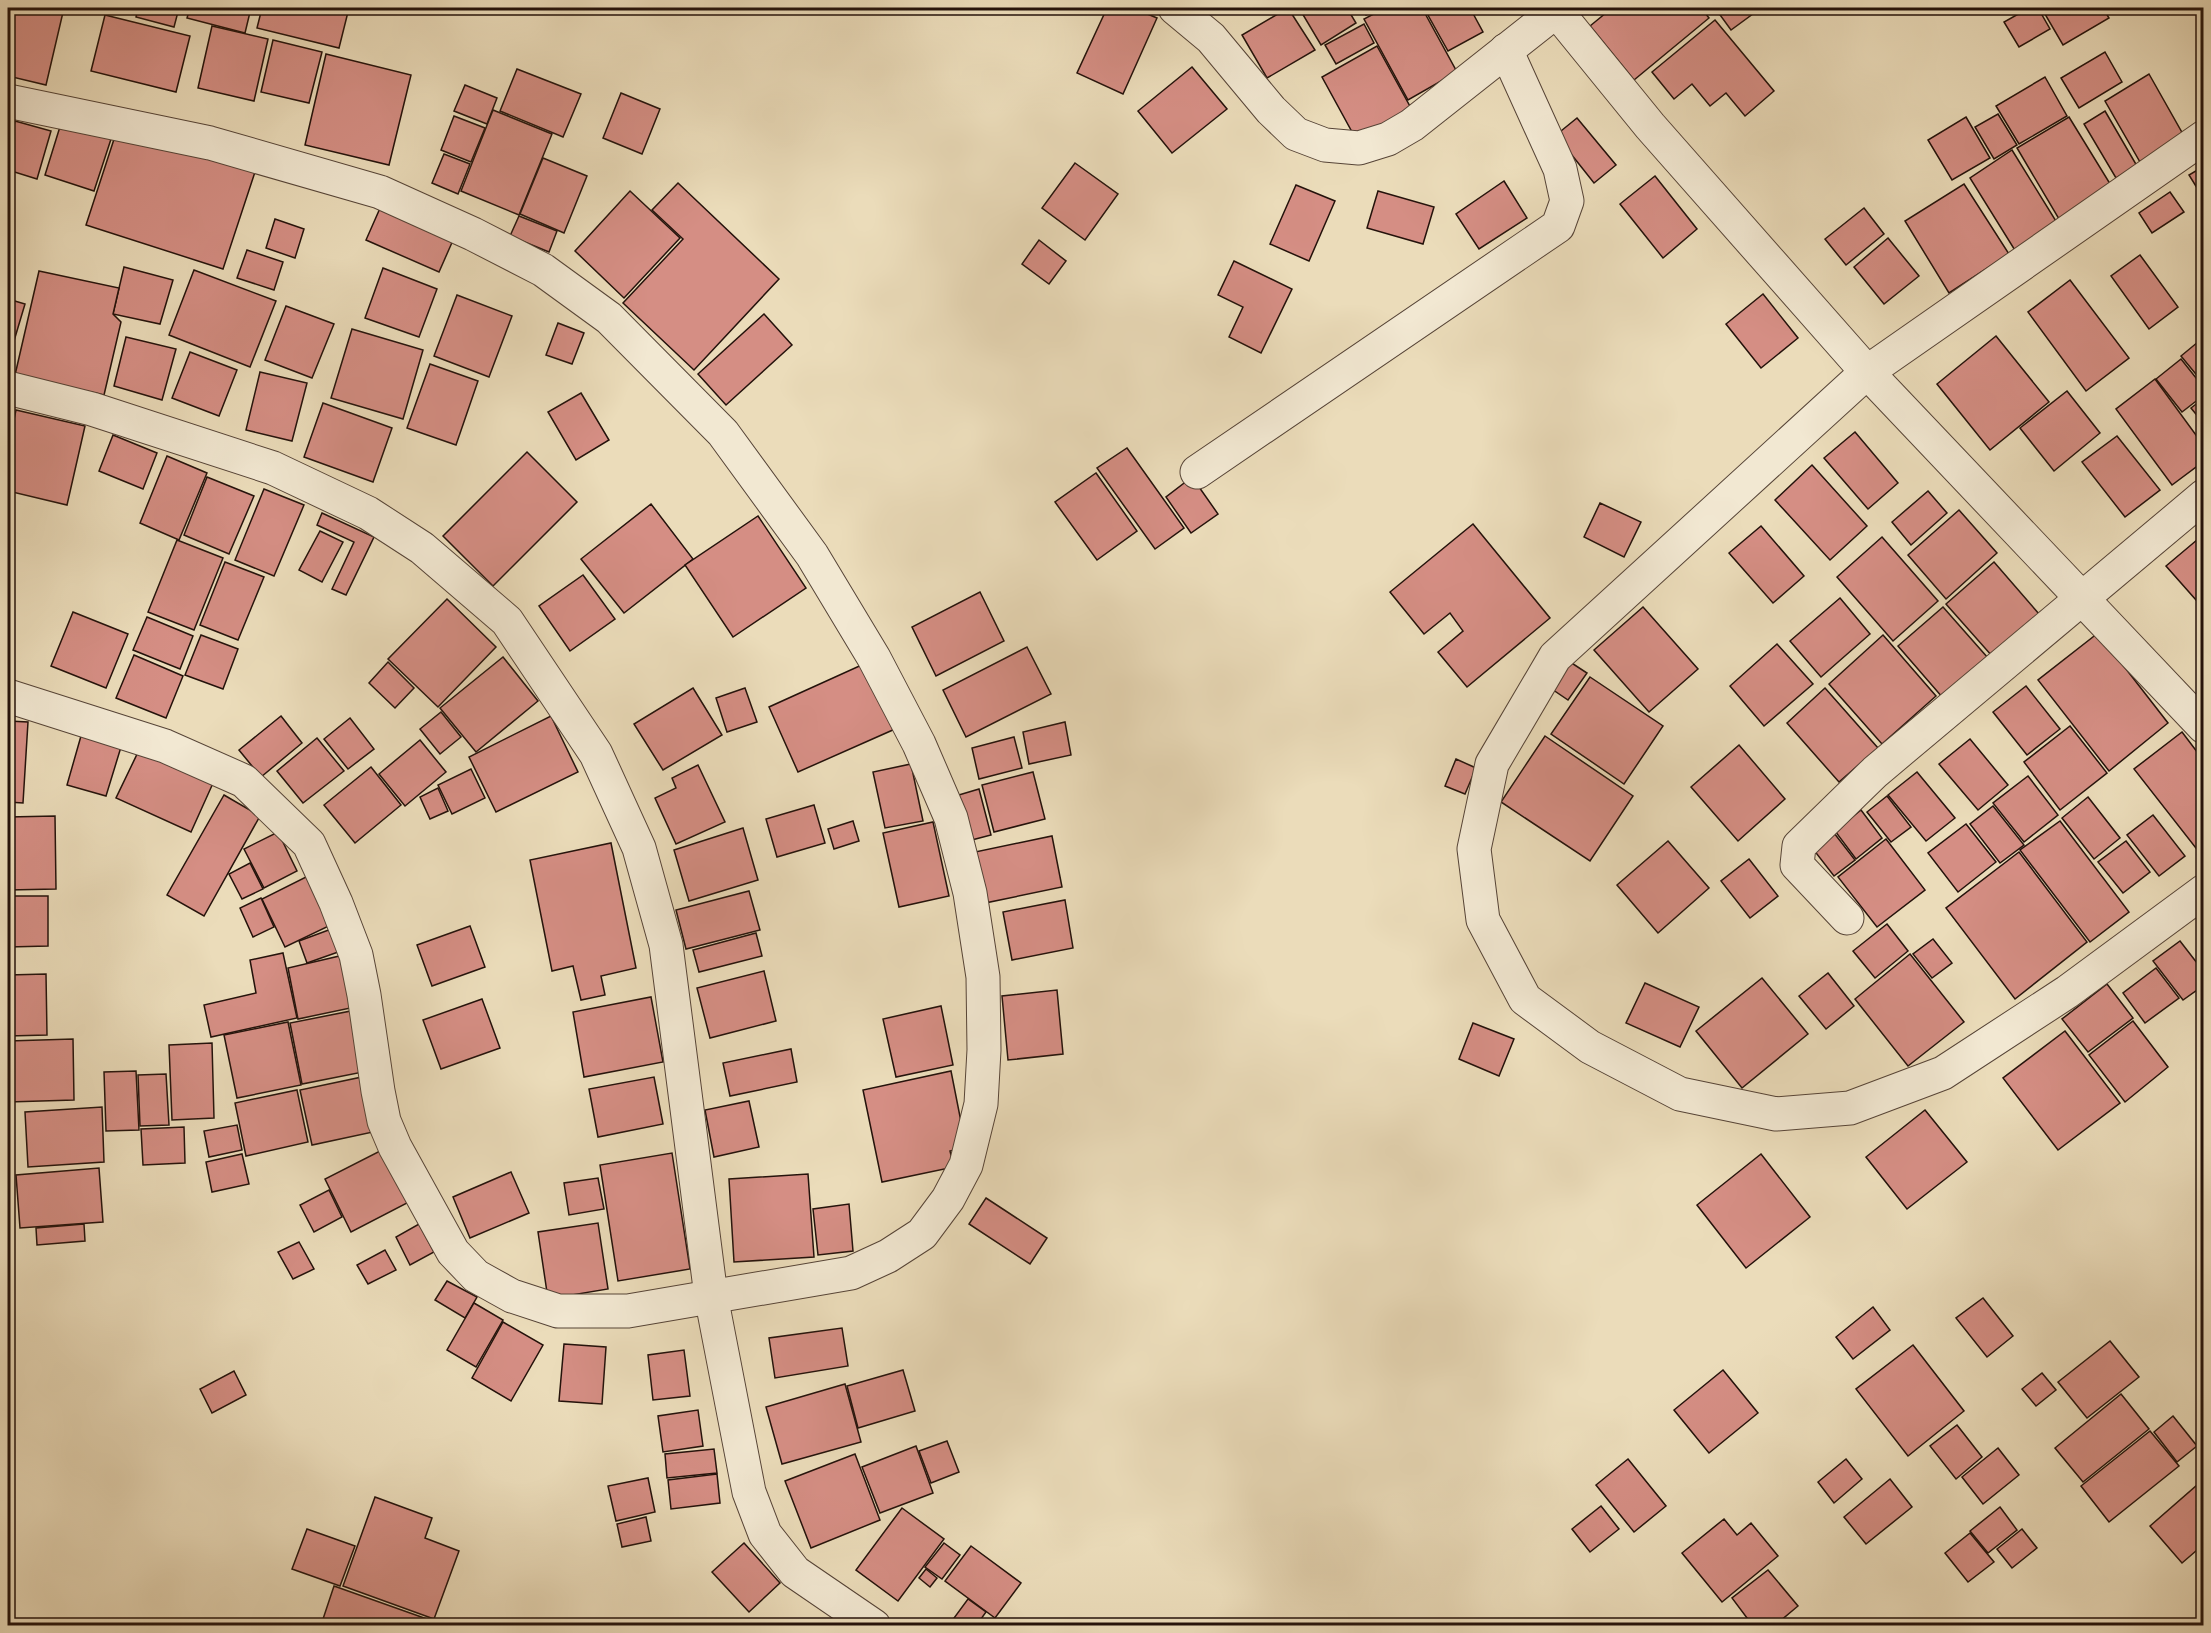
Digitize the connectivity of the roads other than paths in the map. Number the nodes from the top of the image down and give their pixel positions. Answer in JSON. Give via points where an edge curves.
{"nodes":[{"id":1,"x":1175,"y":8,"type":"edge"},
{"id":2,"x":1557,"y":9,"type":"edge"},
{"id":3,"x":1506,"y":50,"type":"junction"},
{"id":4,"x":8,"y":101,"type":"edge"},
{"id":5,"x":2204,"y":137,"type":"edge"},
{"id":6,"x":1867,"y":372,"type":"junction"},
{"id":7,"x":8,"y":388,"type":"edge"},
{"id":8,"x":1197,"y":472,"type":"dead end"},
{"id":9,"x":2204,"y":496,"type":"edge"},
{"id":10,"x":2080,"y":598,"type":"junction"},
{"id":11,"x":8,"y":696,"type":"edge"},
{"id":12,"x":2204,"y":727,"type":"edge"},
{"id":13,"x":2204,"y":891,"type":"edge"},
{"id":14,"x":1847,"y":918,"type":"dead end"},
{"id":15,"x":711,"y":1296,"type":"junction"},
{"id":16,"x":874,"y":1626,"type":"edge"}],
"edges":[{"from":1,"to":3,"type":"street","via":[[1211,38],[1296,134],[1326,145],[1359,148],[1388,139],[1412,125]]},
{"from":2,"to":3,"type":"street"},
{"from":2,"to":6,"type":"street","via":[[1650,126]]},
{"from":3,"to":8,"type":"street","via":[[1560,169],[1568,201],[1558,226]]},
{"from":4,"to":15,"type":"street","via":[[210,143],[380,192],[543,270],[609,318],[723,433],[812,555],[874,658],[919,744],[951,818],[970,893],[983,977],[984,1050],[981,1104],[966,1165],[948,1199],[922,1234],[888,1256],[851,1273]]},
{"from":5,"to":6,"type":"street"},
{"from":6,"to":10,"type":"street"},
{"from":6,"to":13,"type":"street","via":[[1555,657],[1492,765],[1474,849],[1483,920],[1525,999],[1590,1047],[1680,1094],[1776,1114],[1850,1108],[1943,1073],[2067,992]]},
{"from":7,"to":15,"type":"street","via":[[92,410],[273,468],[368,513],[422,548],[507,621],[596,754],[639,848],[666,945]]},
{"from":9,"to":10,"type":"street"},
{"from":10,"to":12,"type":"street"},
{"from":10,"to":14,"type":"street","via":[[1875,772],[1799,846],[1797,866]]},
{"from":11,"to":15,"type":"street","via":[[165,746],[244,781],[309,844],[356,955],[384,1121],[448,1244],[476,1276],[512,1296],[558,1311],[628,1311]]},
{"from":15,"to":16,"type":"street","via":[[749,1492],[765,1534],[795,1572]]}]}
